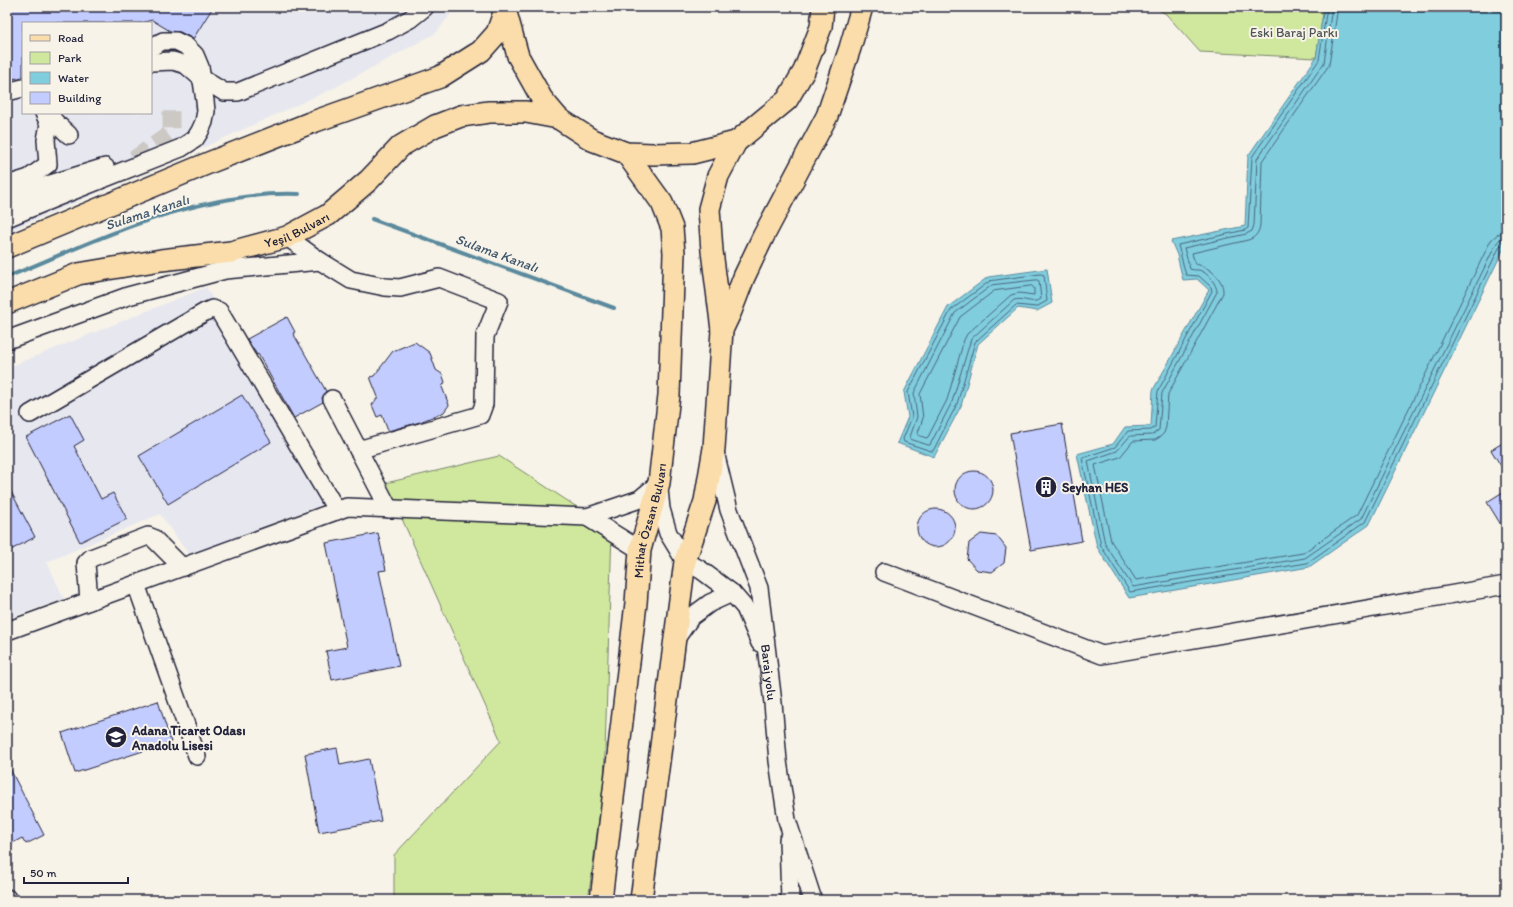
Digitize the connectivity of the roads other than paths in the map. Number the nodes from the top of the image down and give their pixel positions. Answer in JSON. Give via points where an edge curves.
{"nodes":[{"id":1,"x":425,"y":7,"type":"edge"},
{"id":2,"x":823,"y":7,"type":"edge"},
{"id":3,"x":862,"y":7,"type":"edge"},
{"id":4,"x":506,"y":8,"type":"edge"},
{"id":5,"x":152,"y":46,"type":"edge"},
{"id":6,"x":152,"y":62,"type":"edge"},
{"id":7,"x":201,"y":78,"type":"junction"},
{"id":8,"x":44,"y":114,"type":"edge"},
{"id":9,"x":50,"y":114,"type":"edge"},
{"id":10,"x":558,"y":118,"type":"junction"},
{"id":11,"x":69,"y":135,"type":"dead end"},
{"id":12,"x":736,"y":142,"type":"junction"},
{"id":13,"x":626,"y":153,"type":"junction"},
{"id":14,"x":134,"y":159,"type":"tunnel mouth"},
{"id":15,"x":7,"y":184,"type":"edge"},
{"id":16,"x":7,"y":202,"type":"edge"},
{"id":17,"x":7,"y":218,"type":"edge"},
{"id":18,"x":287,"y":237,"type":"junction"},
{"id":19,"x":7,"y":247,"type":"edge"},
{"id":20,"x":320,"y":261,"type":"junction"},
{"id":21,"x":7,"y":303,"type":"edge"},
{"id":22,"x":722,"y":330,"type":"junction"},
{"id":23,"x":7,"y":340,"type":"edge"},
{"id":24,"x":332,"y":399,"type":"dead end"},
{"id":25,"x":30,"y":414,"type":"dead end"},
{"id":26,"x":714,"y":448,"type":"junction"},
{"id":27,"x":358,"y":450,"type":"junction"},
{"id":28,"x":659,"y":483,"type":"junction"},
{"id":29,"x":389,"y":509,"type":"junction"},
{"id":30,"x":337,"y":511,"type":"junction"},
{"id":31,"x":587,"y":517,"type":"junction"},
{"id":32,"x":640,"y":550,"type":"junction"},
{"id":33,"x":685,"y":561,"type":"junction"},
{"id":34,"x":182,"y":567,"type":"junction"},
{"id":35,"x":884,"y":572,"type":"dead end"},
{"id":36,"x":136,"y":584,"type":"junction"},
{"id":37,"x":1506,"y":585,"type":"edge"},
{"id":38,"x":732,"y":593,"type":"junction"},
{"id":39,"x":89,"y":601,"type":"junction"},
{"id":40,"x":7,"y":631,"type":"edge"},
{"id":41,"x":675,"y":640,"type":"junction"},
{"id":42,"x":768,"y":663,"type":"junction"},
{"id":43,"x":197,"y":756,"type":"dead end"},
{"id":44,"x":787,"y":820,"type":"junction"},
{"id":45,"x":601,"y":900,"type":"edge"},
{"id":46,"x":641,"y":900,"type":"edge"},
{"id":47,"x":790,"y":900,"type":"edge"},
{"id":48,"x":813,"y":900,"type":"edge"}],
"edges":[{"from":1,"to":7,"type":"street","via":[[388,31],[238,92],[224,92]]},
{"from":2,"to":12,"type":"main road","via":[[821,28],[804,71],[787,100]]},
{"from":3,"to":22,"type":"main road","via":[[827,116],[763,237]]},
{"from":4,"to":10,"type":"main road","via":[[518,56],[542,99]]},
{"from":4,"to":19,"type":"main road","via":[[497,33],[481,51],[440,77],[310,123]]},
{"from":5,"to":7,"type":"street","via":[[162,41],[176,41],[186,46],[200,67]]},
{"from":6,"to":7,"type":"street","via":[[173,61],[186,65]]},
{"from":7,"to":17,"type":"street","via":[[206,111],[195,139],[181,148]]},
{"from":8,"to":15,"type":"street","via":[[49,124],[46,140],[48,164],[29,178]]},
{"from":9,"to":11,"type":"street","via":[[54,121]]},
{"from":10,"to":13,"type":"main road","via":[[592,140]]},
{"from":10,"to":18,"type":"main road","name":"Yeşil Bulvarı","via":[[529,112],[489,112],[461,116],[435,126],[401,146],[369,180],[328,215]]},
{"from":12,"to":13,"type":"main road","via":[[692,153]]},
{"from":12,"to":22,"type":"main road","via":[[718,176],[709,209]]},
{"from":13,"to":28,"type":"main road","name":"Mithat Özsan Bulvarı","via":[[662,203],[672,228],[674,253],[668,395]]},
{"from":14,"to":16,"type":"street","via":[[50,184]]},
{"from":18,"to":20,"type":"street"},
{"from":18,"to":21,"type":"main road","name":"Yeşil Bulvarı","via":[[231,252],[78,274]]},
{"from":20,"to":23,"type":"street","via":[[225,270],[128,296]]},
{"from":20,"to":27,"type":"street","via":[[351,280],[400,288],[439,278],[499,301],[485,336],[484,404],[480,415]]},
{"from":22,"to":26,"type":"main road"},
{"from":24,"to":27,"type":"street"},
{"from":25,"to":30,"type":"street","via":[[212,309],[218,311]]},
{"from":26,"to":33,"type":"main road","via":[[705,501]]},
{"from":26,"to":42,"type":"street","name":"Baraj yolu","via":[[729,510],[759,588]]},
{"from":27,"to":29,"type":"street"},
{"from":28,"to":31,"type":"street","via":[[640,498]]},
{"from":28,"to":32,"type":"main road","name":"Mithat Özsan Bulvarı"},
{"from":28,"to":33,"type":"street","via":[[661,509],[668,533]]},
{"from":29,"to":30,"type":"street","via":[[347,507]]},
{"from":29,"to":31,"type":"street"},
{"from":30,"to":34,"type":"street"},
{"from":31,"to":32,"type":"street"},
{"from":32,"to":45,"type":"main road","name":"Mithat Özsan Bulvarı"},
{"from":33,"to":38,"type":"street"},
{"from":33,"to":41,"type":"main road"},
{"from":34,"to":36,"type":"street"},
{"from":34,"to":39,"type":"street","via":[[148,536],[91,558],[86,563]]},
{"from":35,"to":37,"type":"street","via":[[1102,655]]},
{"from":36,"to":39,"type":"street"},
{"from":36,"to":43,"type":"street"},
{"from":38,"to":41,"type":"street","via":[[710,603],[691,617]]},
{"from":38,"to":42,"type":"street","via":[[745,608]]},
{"from":39,"to":40,"type":"street"},
{"from":41,"to":46,"type":"main road"},
{"from":42,"to":44,"type":"street","name":"Baraj yolu"},
{"from":44,"to":47,"type":"street"},
{"from":44,"to":48,"type":"street","name":"Baraj yolu"}]}
